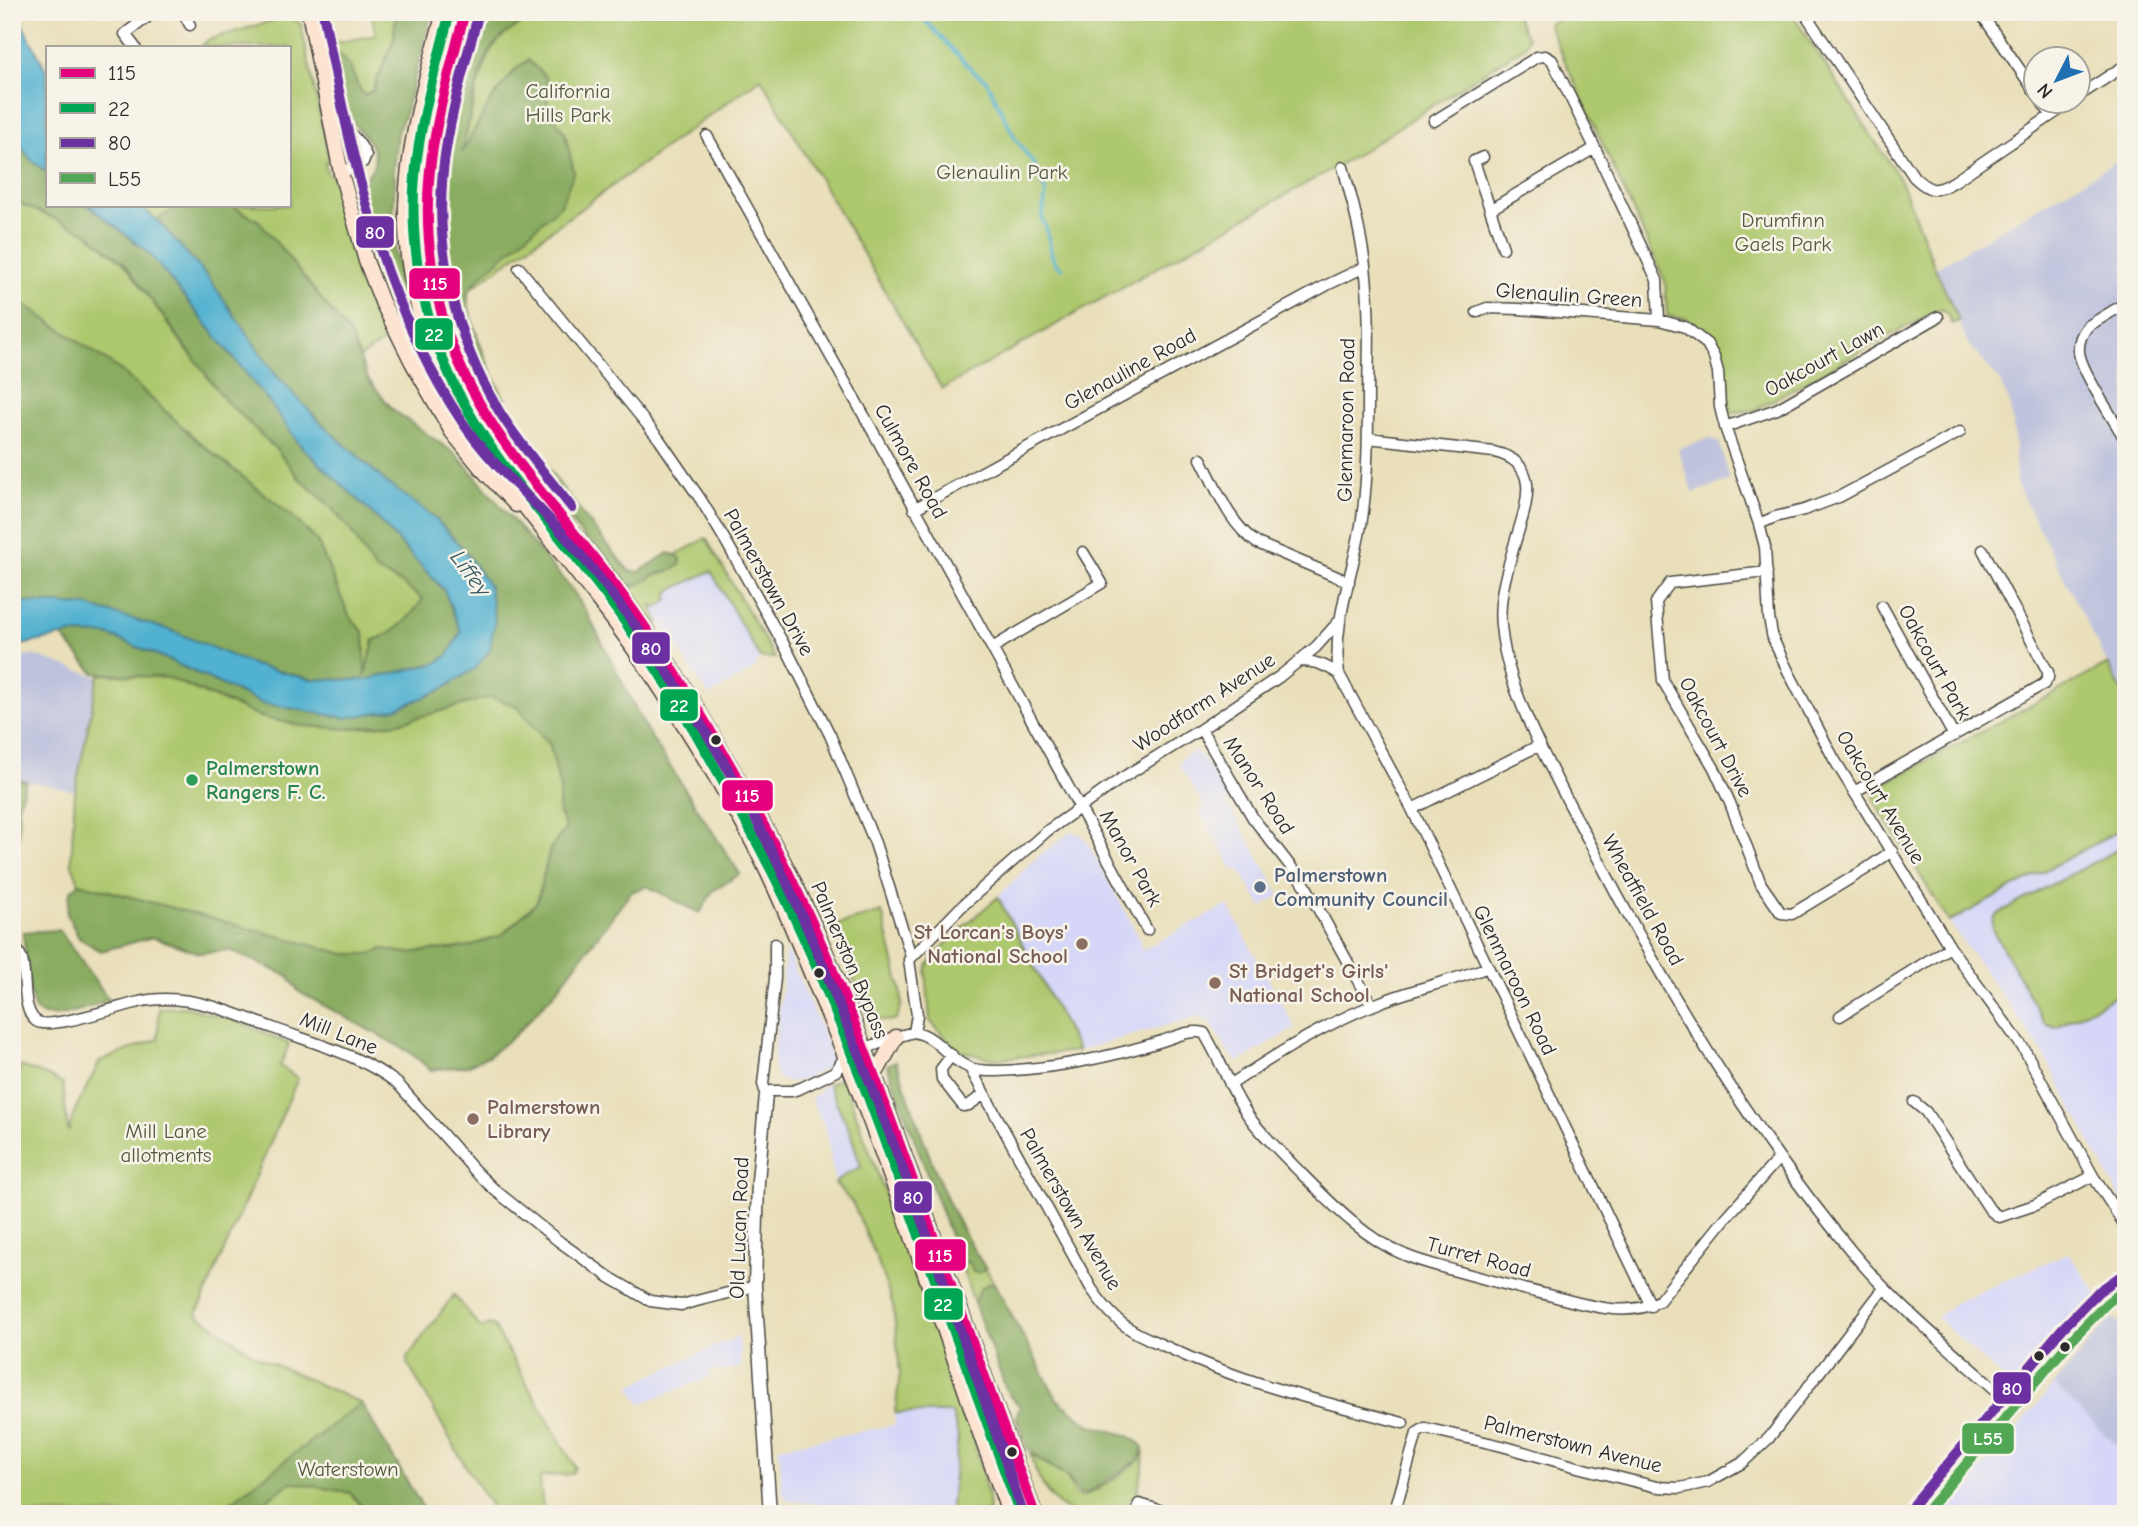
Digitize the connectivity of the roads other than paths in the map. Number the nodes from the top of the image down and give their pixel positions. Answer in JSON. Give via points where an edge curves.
{"nodes":[{"id":1,"x":155,"y":12,"type":"edge"},
{"id":2,"x":183,"y":12,"type":"edge"},
{"id":3,"x":309,"y":12,"type":"edge"},
{"id":4,"x":444,"y":12,"type":"edge"},
{"id":5,"x":465,"y":12,"type":"edge"},
{"id":6,"x":1804,"y":12,"type":"edge"},
{"id":7,"x":1980,"y":12,"type":"edge"},
{"id":8,"x":190,"y":25,"type":"dead end"},
{"id":9,"x":134,"y":46,"type":"edge"},
{"id":10,"x":2126,"y":65,"type":"edge"},
{"id":11,"x":2022,"y":73,"type":"edge"},
{"id":12,"x":2092,"y":87,"type":"edge"},
{"id":13,"x":329,"y":109,"type":"junction"},
{"id":14,"x":2050,"y":116,"type":"edge"},
{"id":15,"x":1434,"y":121,"type":"dead end"},
{"id":16,"x":707,"y":136,"type":"dead end"},
{"id":17,"x":1595,"y":148,"type":"junction"},
{"id":18,"x":1483,"y":157,"type":"dead end"},
{"id":19,"x":1343,"y":167,"type":"dead end"},
{"id":20,"x":341,"y":173,"type":"junction"},
{"id":21,"x":1491,"y":209,"type":"junction"},
{"id":22,"x":1503,"y":248,"type":"dead end"},
{"id":23,"x":1365,"y":267,"type":"junction"},
{"id":24,"x":519,"y":268,"type":"dead end"},
{"id":25,"x":2126,"y":303,"type":"edge"},
{"id":26,"x":1477,"y":312,"type":"dead end"},
{"id":27,"x":1938,"y":317,"type":"dead end"},
{"id":28,"x":1659,"y":320,"type":"junction"},
{"id":29,"x":1725,"y":427,"type":"junction"},
{"id":30,"x":1960,"y":432,"type":"dead end"},
{"id":31,"x":1368,"y":438,"type":"junction"},
{"id":32,"x":2126,"y":441,"type":"edge"},
{"id":33,"x":1201,"y":459,"type":"dead end"},
{"id":34,"x":914,"y":509,"type":"junction"},
{"id":35,"x":1759,"y":524,"type":"junction"},
{"id":36,"x":553,"y":544,"type":"junction"},
{"id":37,"x":1983,"y":550,"type":"dead end"},
{"id":38,"x":1083,"y":552,"type":"dead end"},
{"id":39,"x":1768,"y":572,"type":"junction"},
{"id":40,"x":1349,"y":582,"type":"junction"},
{"id":41,"x":1882,"y":606,"type":"dead end"},
{"id":42,"x":1339,"y":620,"type":"junction"},
{"id":43,"x":992,"y":648,"type":"junction"},
{"id":44,"x":1299,"y":661,"type":"junction"},
{"id":45,"x":1339,"y":674,"type":"junction"},
{"id":46,"x":1201,"y":729,"type":"junction"},
{"id":47,"x":1954,"y":736,"type":"junction"},
{"id":48,"x":1540,"y":746,"type":"junction"},
{"id":49,"x":1854,"y":792,"type":"junction"},
{"id":50,"x":1080,"y":806,"type":"junction"},
{"id":51,"x":1412,"y":809,"type":"junction"},
{"id":52,"x":1892,"y":851,"type":"junction"},
{"id":53,"x":1147,"y":930,"type":"dead end"},
{"id":54,"x":775,"y":944,"type":"dead end"},
{"id":55,"x":12,"y":945,"type":"edge"},
{"id":56,"x":1950,"y":947,"type":"junction"},
{"id":57,"x":911,"y":956,"type":"junction"},
{"id":58,"x":830,"y":962,"type":"junction"},
{"id":59,"x":1488,"y":967,"type":"junction"},
{"id":60,"x":815,"y":983,"type":"junction"},
{"id":61,"x":1372,"y":1006,"type":"junction"},
{"id":62,"x":1840,"y":1016,"type":"dead end"},
{"id":63,"x":914,"y":1032,"type":"junction"},
{"id":64,"x":895,"y":1037,"type":"junction"},
{"id":65,"x":865,"y":1048,"type":"junction"},
{"id":66,"x":952,"y":1055,"type":"junction"},
{"id":67,"x":845,"y":1056,"type":"junction"},
{"id":68,"x":970,"y":1068,"type":"junction"},
{"id":69,"x":875,"y":1075,"type":"junction"},
{"id":70,"x":1230,"y":1085,"type":"junction"},
{"id":71,"x":766,"y":1094,"type":"junction"},
{"id":72,"x":984,"y":1095,"type":"junction"},
{"id":73,"x":1914,"y":1102,"type":"dead end"},
{"id":74,"x":1779,"y":1158,"type":"junction"},
{"id":75,"x":2093,"y":1176,"type":"junction"},
{"id":76,"x":900,"y":1201,"type":"junction"},
{"id":77,"x":2126,"y":1227,"type":"edge"},
{"id":78,"x":755,"y":1286,"type":"junction"},
{"id":79,"x":1884,"y":1288,"type":"junction"},
{"id":80,"x":2126,"y":1289,"type":"edge"},
{"id":81,"x":1651,"y":1306,"type":"junction"},
{"id":82,"x":2014,"y":1406,"type":"junction"},
{"id":83,"x":1403,"y":1423,"type":"dead end"},
{"id":84,"x":1005,"y":1509,"type":"edge"},
{"id":85,"x":1032,"y":1511,"type":"edge"},
{"id":86,"x":770,"y":1513,"type":"edge"},
{"id":87,"x":1927,"y":1513,"type":"edge"},
{"id":88,"x":806,"y":1514,"type":"edge"},
{"id":89,"x":1136,"y":1514,"type":"edge"},
{"id":90,"x":1173,"y":1514,"type":"edge"},
{"id":91,"x":1394,"y":1514,"type":"edge"}],
"edges":[{"from":1,"to":9,"type":"street","via":[[125,34]]},
{"from":2,"to":8,"type":"street"},
{"from":3,"to":13,"type":"main road"},
{"from":4,"to":36,"type":"main road","via":[[421,98],[407,187],[407,255],[415,295],[428,340],[461,413]]},
{"from":5,"to":58,"type":"main road","name":"Palmerston Bypass","via":[[436,121],[428,175],[431,262],[446,329],[478,405],[616,586],[713,735],[792,879]]},
{"from":6,"to":14,"type":"street","via":[[1914,177],[1932,190],[1942,190]]},
{"from":7,"to":11,"type":"street"},
{"from":10,"to":12,"type":"street"},
{"from":13,"to":20,"type":"main road"},
{"from":13,"to":20,"type":"street","via":[[366,156]]},
{"from":15,"to":17,"type":"street","name":"Glenaulin Green","via":[[1519,66],[1545,56],[1552,60]]},
{"from":16,"to":34,"type":"street","name":"Culmore Road"},
{"from":17,"to":21,"type":"street"},
{"from":17,"to":28,"type":"street","name":"Glenaulin Green","via":[[1657,280]]},
{"from":18,"to":21,"type":"street","name":"Glenaulin Green","via":[[1474,161]]},
{"from":19,"to":23,"type":"street","name":"Glenmaroon Road"},
{"from":20,"to":36,"type":"main road","via":[[382,302],[429,395],[482,469]]},
{"from":21,"to":22,"type":"street","name":"Glenaulin Green"},
{"from":23,"to":31,"type":"street","name":"Glenmaroon Road"},
{"from":23,"to":34,"type":"street","name":"Glenauline Road"},
{"from":24,"to":57,"type":"street","name":"Palmerstown Drive","via":[[659,439],[701,500],[788,652],[830,735],[875,843]]},
{"from":25,"to":32,"type":"street","via":[[2088,326],[2079,345],[2081,361]]},
{"from":26,"to":28,"type":"street","name":"Glenaulin Green","via":[[1487,308]]},
{"from":27,"to":29,"type":"street","name":"Oakcourt Lawn","via":[[1777,409]]},
{"from":28,"to":29,"type":"street","name":"Glenaulin Green","via":[[1685,327],[1707,344],[1718,372]]},
{"from":29,"to":35,"type":"street","name":"Oakcourt Avenue"},
{"from":30,"to":35,"type":"street","via":[[1839,497]]},
{"from":31,"to":40,"type":"street","name":"Glenmaroon Road","via":[[1363,512]]},
{"from":31,"to":48,"type":"street","name":"Wheatfield Road","via":[[1494,452],[1518,461],[1528,498],[1503,588],[1500,624],[1517,695]]},
{"from":33,"to":40,"type":"street","via":[[1245,535]]},
{"from":34,"to":43,"type":"street","name":"Culmore Road"},
{"from":35,"to":39,"type":"street","name":"Oakcourt Avenue"},
{"from":36,"to":60,"type":"main road","name":"Palmerston Bypass","via":[[643,662],[702,753],[768,870]]},
{"from":37,"to":47,"type":"street","name":"Oakcourt Park","via":[[2048,678]]},
{"from":38,"to":43,"type":"street","via":[[1101,583]]},
{"from":39,"to":49,"type":"street","name":"Oakcourt Avenue","via":[[1773,639]]},
{"from":39,"to":52,"type":"street","name":"Oakcourt Drive","via":[[1671,583],[1661,593],[1656,615],[1663,681],[1714,768],[1761,884],[1781,913],[1792,914]]},
{"from":40,"to":42,"type":"street","name":"Glenmaroon Road"},
{"from":41,"to":47,"type":"street","name":"Oakcourt Park"},
{"from":42,"to":44,"type":"street","name":"Woodfarm Avenue"},
{"from":42,"to":45,"type":"street","name":"Glenmaroon Road"},
{"from":43,"to":50,"type":"street","name":"Culmore Road"},
{"from":44,"to":45,"type":"street","via":[[1324,664]]},
{"from":44,"to":46,"type":"street","name":"Woodfarm Avenue"},
{"from":45,"to":51,"type":"street","name":"Glenmaroon Road"},
{"from":46,"to":50,"type":"street","name":"Woodfarm Avenue"},
{"from":46,"to":61,"type":"street","name":"Manor Road","via":[[1253,818],[1305,885]]},
{"from":47,"to":49,"type":"street","name":"Oakcourt Park"},
{"from":48,"to":51,"type":"street"},
{"from":48,"to":74,"type":"street","name":"Wheatfield Road","via":[[1653,961]]},
{"from":49,"to":52,"type":"street","name":"Oakcourt Avenue"},
{"from":50,"to":53,"type":"street","name":"Manor Park"},
{"from":50,"to":57,"type":"street","name":"Woodfarm Avenue"},
{"from":51,"to":59,"type":"street","name":"Glenmaroon Road"},
{"from":52,"to":56,"type":"street","name":"Oakcourt Avenue"},
{"from":54,"to":71,"type":"street","name":"Old Lucan Road","via":[[763,1084]]},
{"from":55,"to":78,"type":"street","name":"Mill Lane","via":[[22,961],[33,1020],[41,1024],[154,999],[205,1004],[251,1018],[385,1074],[496,1191],[571,1250],[650,1301],[681,1305]]},
{"from":56,"to":62,"type":"street"},
{"from":56,"to":75,"type":"street","name":"Oakcourt Avenue","via":[[2024,1049]]},
{"from":57,"to":63,"type":"street","name":"Palmerstown Drive","via":[[917,1015]]},
{"from":58,"to":60,"type":"main road","via":[[828,982]]},
{"from":58,"to":65,"type":"main road","name":"Palmerston Bypass"},
{"from":59,"to":61,"type":"street"},
{"from":59,"to":81,"type":"street","name":"Glenmaroon Road"},
{"from":60,"to":67,"type":"main road","name":"Palmerston Bypass"},
{"from":61,"to":70,"type":"street","via":[[1325,1026]]},
{"from":63,"to":64,"type":"street"},
{"from":63,"to":66,"type":"street"},
{"from":64,"to":65,"type":"street"},
{"from":64,"to":69,"type":"main road"},
{"from":65,"to":67,"type":"street"},
{"from":65,"to":69,"type":"main road","name":"Palmerston Bypass"},
{"from":65,"to":76,"type":"main road","via":[[860,1060],[892,1158]]},
{"from":66,"to":68,"type":"street"},
{"from":66,"to":72,"type":"street","via":[[941,1069],[942,1079],[963,1107]]},
{"from":67,"to":71,"type":"street","via":[[836,1071],[808,1085]]},
{"from":67,"to":76,"type":"main road","name":"Palmerston Bypass"},
{"from":68,"to":70,"type":"street","name":"Turret Road","via":[[1068,1065],[1198,1031],[1204,1033]]},
{"from":68,"to":72,"type":"street","name":"Palmerstown Avenue"},
{"from":69,"to":85,"type":"main road","name":"Palmerston Bypass"},
{"from":70,"to":81,"type":"street","name":"Turret Road","via":[[1252,1121],[1317,1189],[1349,1219],[1403,1255],[1608,1308]]},
{"from":71,"to":78,"type":"street","name":"Old Lucan Road"},
{"from":72,"to":83,"type":"street","name":"Palmerstown Avenue","via":[[1091,1288],[1120,1322],[1234,1376]]},
{"from":73,"to":75,"type":"street","via":[[1926,1112],[1999,1217]]},
{"from":74,"to":79,"type":"street","name":"Wheatfield Road"},
{"from":74,"to":81,"type":"street","via":[[1673,1286]]},
{"from":75,"to":77,"type":"street","name":"Oakcourt Avenue"},
{"from":76,"to":84,"type":"main road","name":"Palmerston Bypass"},
{"from":78,"to":86,"type":"street","name":"Old Lucan Road"},
{"from":79,"to":82,"type":"street","name":"Wheatfield Road"},
{"from":79,"to":91,"type":"street","name":"Palmerstown Avenue","via":[[1769,1438],[1742,1463],[1715,1479],[1693,1487],[1657,1487],[1425,1428],[1417,1433]]},
{"from":80,"to":82,"type":"street","via":[[2080,1330]]},
{"from":82,"to":87,"type":"street"},
{"from":86,"to":88,"type":"street"},
{"from":89,"to":90,"type":"street","via":[[1139,1504]]}]}
